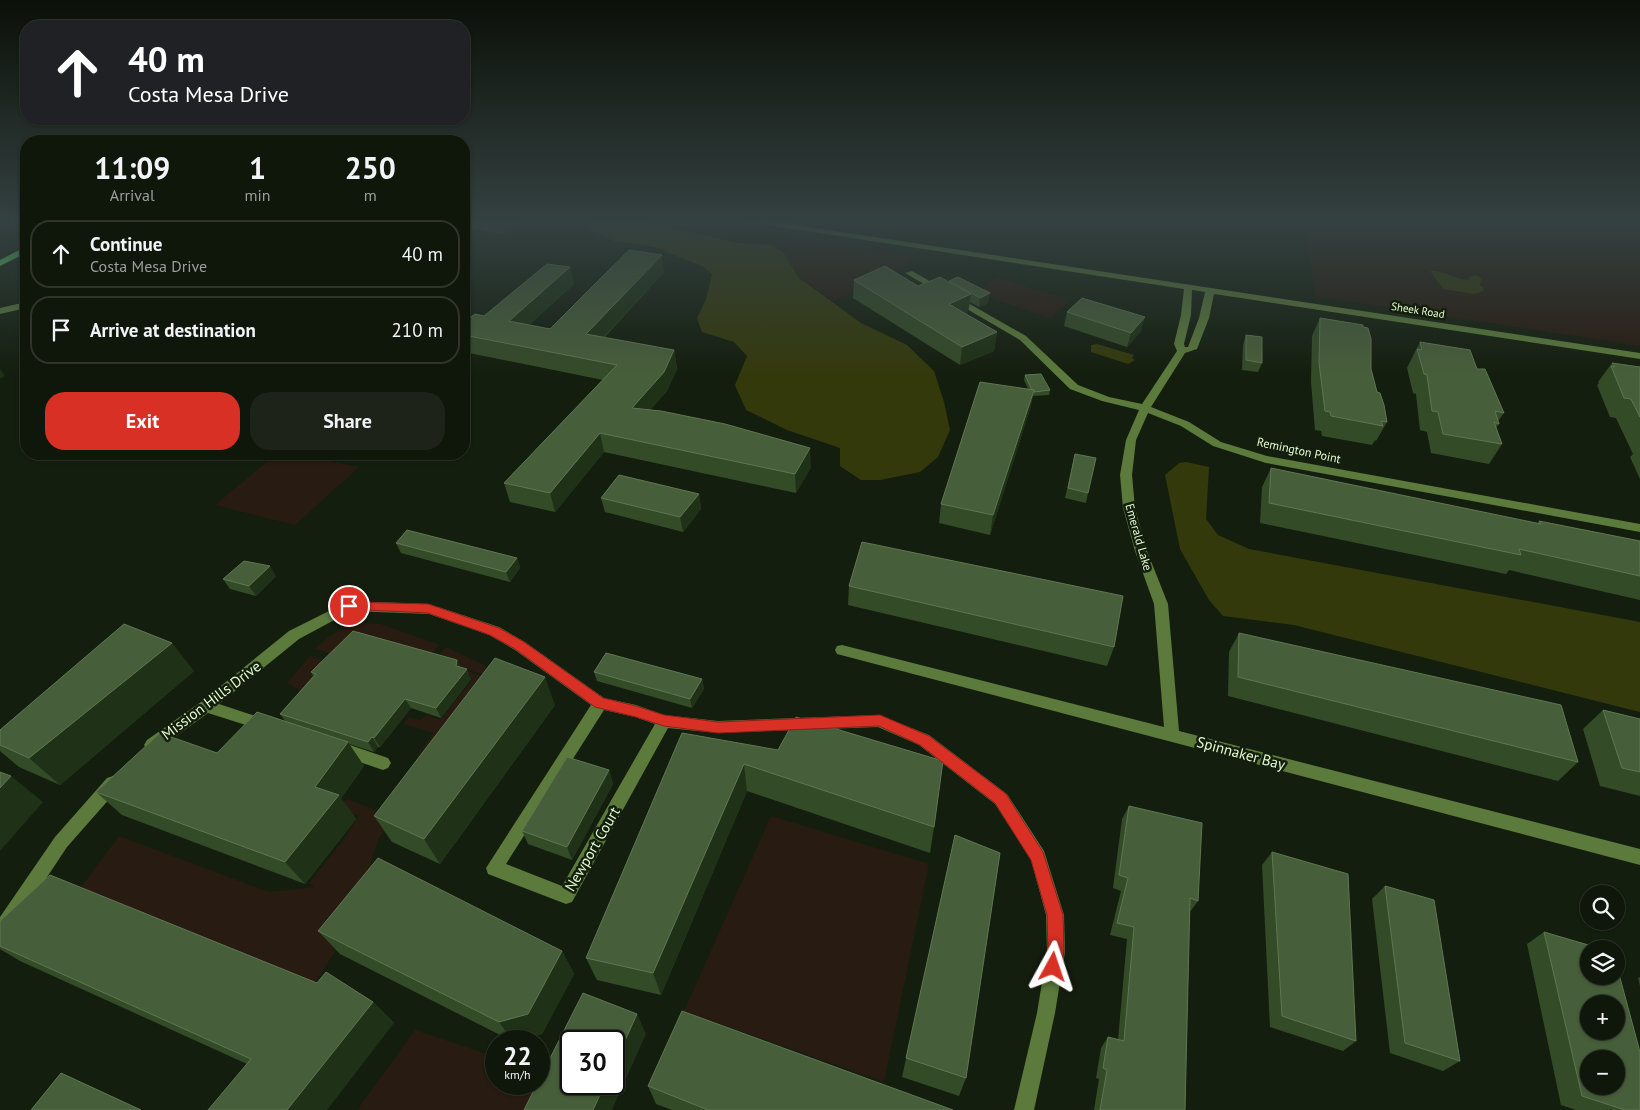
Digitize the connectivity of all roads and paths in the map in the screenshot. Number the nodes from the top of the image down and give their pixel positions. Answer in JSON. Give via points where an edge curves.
{"nodes":[{"id":1,"x":1083,"y":272,"type":"edge"},
{"id":2,"x":909,"y":274,"type":"dead end"},
{"id":3,"x":1188,"y":288,"type":"junction"},
{"id":4,"x":1210,"y":291,"type":"junction"},
{"id":5,"x":20,"y":306,"type":"edge"},
{"id":6,"x":0,"y":311,"type":"edge"},
{"id":7,"x":1182,"y":351,"type":"junction"},
{"id":8,"x":1640,"y":356,"type":"edge"},
{"id":9,"x":1144,"y":408,"type":"junction"},
{"id":10,"x":1640,"y":528,"type":"edge"},
{"id":11,"x":842,"y":650,"type":"dead end"},
{"id":12,"x":600,"y":703,"type":"junction"},
{"id":13,"x":206,"y":706,"type":"junction"},
{"id":14,"x":664,"y":721,"type":"junction"},
{"id":15,"x":280,"y":730,"type":"edge"},
{"id":16,"x":1172,"y":735,"type":"junction"},
{"id":17,"x":327,"y":745,"type":"edge"},
{"id":18,"x":144,"y":754,"type":"edge"},
{"id":19,"x":383,"y":763,"type":"dead end"},
{"id":20,"x":123,"y":774,"type":"edge"},
{"id":21,"x":1640,"y":857,"type":"edge"},
{"id":22,"x":0,"y":933,"type":"edge"},
{"id":23,"x":1024,"y":1110,"type":"edge"}],
"edges":[{"from":1,"to":3,"type":"street","name":"Sheek Road"},
{"from":2,"to":9,"type":"street","name":"Remington Point","via":[[1023,338],[1074,387]]},
{"from":3,"to":4,"type":"street","name":"Sheek Road"},
{"from":3,"to":7,"type":"street","via":[[1179,344]]},
{"from":4,"to":7,"type":"street","name":"Emerald Lake","via":[[1199,335],[1192,349]]},
{"from":4,"to":8,"type":"street","name":"Sheek Road"},
{"from":5,"to":6,"type":"street"},
{"from":7,"to":9,"type":"street","name":"Emerald Lake"},
{"from":9,"to":10,"type":"street","name":"Remington Point","via":[[1185,424],[1217,444],[1266,459]]},
{"from":9,"to":16,"type":"street","name":"Emerald Lake","via":[[1131,440],[1126,475],[1129,508],[1161,604]]},
{"from":11,"to":16,"type":"street","name":"Spinnaker Bay"},
{"from":12,"to":13,"type":"street","name":"Mission Hills Drive","via":[[494,631],[428,609],[349,606],[294,635]]},
{"from":12,"to":14,"type":"street"},
{"from":12,"to":14,"type":"street","name":"Newport Court","via":[[494,868],[566,896]]},
{"from":13,"to":15,"type":"street"},
{"from":13,"to":18,"type":"street","name":"Mission Hills Drive"},
{"from":14,"to":23,"type":"street","via":[[718,727],[880,721],[924,740],[1000,799],[1038,857],[1055,915],[1056,952]]},
{"from":16,"to":21,"type":"street","name":"Spinnaker Bay"},
{"from":17,"to":19,"type":"street"},
{"from":20,"to":22,"type":"street","via":[[61,842]]}]}
